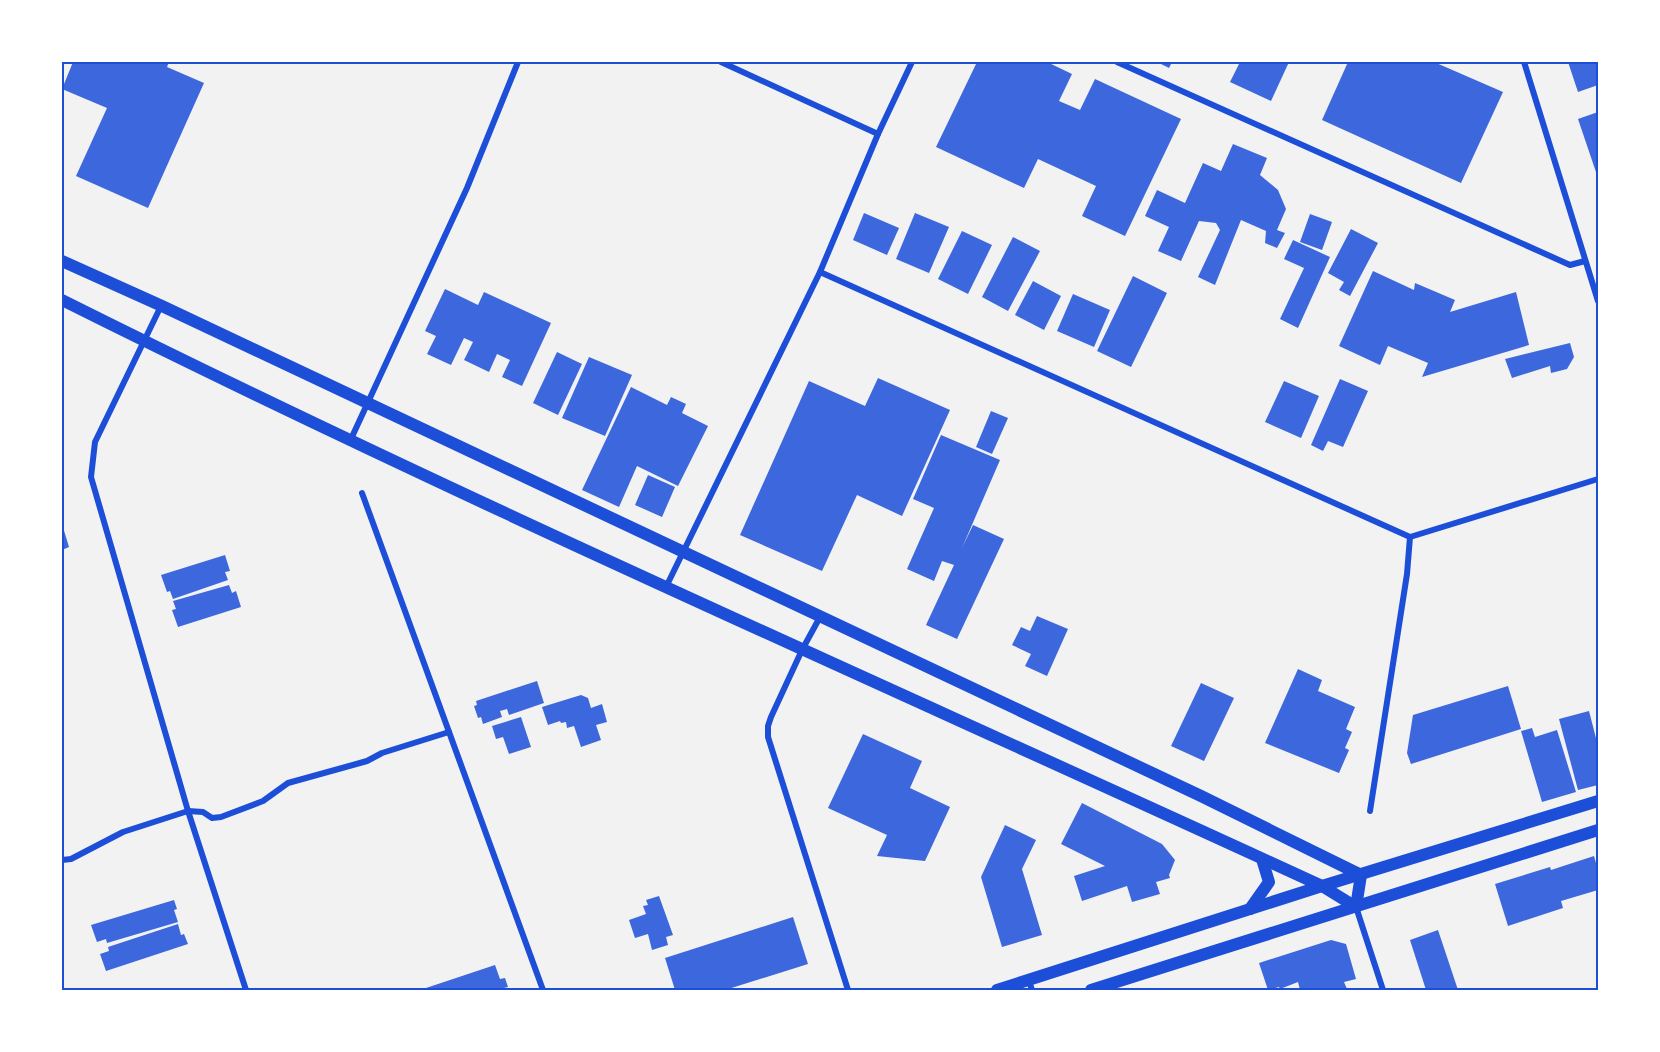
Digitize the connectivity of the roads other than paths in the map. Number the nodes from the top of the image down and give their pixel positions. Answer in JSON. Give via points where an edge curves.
{"nodes":[{"id":1,"x":518,"y":62,"type":"edge"},
{"id":2,"x":721,"y":62,"type":"edge"},
{"id":3,"x":912,"y":62,"type":"edge"},
{"id":4,"x":1117,"y":62,"type":"edge"},
{"id":5,"x":1524,"y":62,"type":"edge"},
{"id":6,"x":878,"y":134,"type":"junction"},
{"id":7,"x":62,"y":261,"type":"edge"},
{"id":8,"x":1585,"y":261,"type":"junction"},
{"id":9,"x":820,"y":272,"type":"junction"},
{"id":10,"x":62,"y":300,"type":"edge"},
{"id":11,"x":1599,"y":301,"type":"edge"},
{"id":12,"x":162,"y":306,"type":"junction"},
{"id":13,"x":145,"y":341,"type":"junction"},
{"id":14,"x":368,"y":404,"type":"junction"},
{"id":15,"x":351,"y":439,"type":"junction"},
{"id":16,"x":1599,"y":479,"type":"edge"},
{"id":17,"x":362,"y":493,"type":"dead end"},
{"id":18,"x":1410,"y":537,"type":"junction"},
{"id":19,"x":683,"y":554,"type":"junction"},
{"id":20,"x":666,"y":588,"type":"junction"},
{"id":21,"x":820,"y":617,"type":"junction"},
{"id":22,"x":802,"y":650,"type":"junction"},
{"id":23,"x":449,"y":732,"type":"junction"},
{"id":24,"x":1599,"y":801,"type":"edge"},
{"id":25,"x":188,"y":811,"type":"junction"},
{"id":26,"x":1370,"y":811,"type":"dead end"},
{"id":27,"x":1599,"y":830,"type":"edge"},
{"id":28,"x":1262,"y":859,"type":"junction"},
{"id":29,"x":62,"y":861,"type":"edge"},
{"id":30,"x":1361,"y":875,"type":"junction"},
{"id":31,"x":1322,"y":886,"type":"junction"},
{"id":32,"x":1356,"y":907,"type":"junction"},
{"id":33,"x":1251,"y":909,"type":"junction"},
{"id":34,"x":1030,"y":986,"type":"edge"},
{"id":35,"x":246,"y":990,"type":"edge"},
{"id":36,"x":543,"y":990,"type":"edge"},
{"id":37,"x":848,"y":990,"type":"edge"},
{"id":38,"x":997,"y":990,"type":"edge"},
{"id":39,"x":1091,"y":990,"type":"edge"},
{"id":40,"x":1383,"y":990,"type":"edge"}],
"edges":[{"from":1,"to":14,"type":"street","via":[[467,188]]},
{"from":2,"to":6,"type":"street"},
{"from":3,"to":6,"type":"street"},
{"from":4,"to":8,"type":"street","via":[[1570,266]]},
{"from":5,"to":8,"type":"street"},
{"from":6,"to":9,"type":"street"},
{"from":7,"to":12,"type":"main road"},
{"from":8,"to":11,"type":"street"},
{"from":9,"to":18,"type":"street"},
{"from":9,"to":19,"type":"street"},
{"from":10,"to":13,"type":"main road"},
{"from":12,"to":13,"type":"street"},
{"from":12,"to":14,"type":"main road"},
{"from":13,"to":15,"type":"main road"},
{"from":13,"to":25,"type":"street","via":[[95,442],[91,477]]},
{"from":14,"to":15,"type":"street"},
{"from":14,"to":19,"type":"main road"},
{"from":15,"to":20,"type":"main road"},
{"from":16,"to":18,"type":"street"},
{"from":17,"to":23,"type":"street"},
{"from":18,"to":26,"type":"street"},
{"from":19,"to":20,"type":"street"},
{"from":19,"to":21,"type":"main road"},
{"from":20,"to":22,"type":"main road"},
{"from":21,"to":22,"type":"street"},
{"from":21,"to":30,"type":"main road"},
{"from":22,"to":28,"type":"main road"},
{"from":22,"to":37,"type":"street","via":[[771,717],[768,737]]},
{"from":23,"to":25,"type":"street","via":[[288,783],[263,801],[221,817]]},
{"from":23,"to":36,"type":"street"},
{"from":24,"to":30,"type":"main road"},
{"from":25,"to":29,"type":"street","via":[[123,832]]},
{"from":25,"to":35,"type":"street"},
{"from":27,"to":32,"type":"main road"},
{"from":28,"to":31,"type":"main road"},
{"from":28,"to":33,"type":"main road","via":[[1269,882]]},
{"from":30,"to":31,"type":"main road"},
{"from":30,"to":32,"type":"main road"},
{"from":31,"to":32,"type":"main road"},
{"from":31,"to":33,"type":"main road"},
{"from":32,"to":39,"type":"main road"},
{"from":32,"to":40,"type":"street"},
{"from":33,"to":34,"type":"main road"},
{"from":34,"to":38,"type":"main road"}]}
